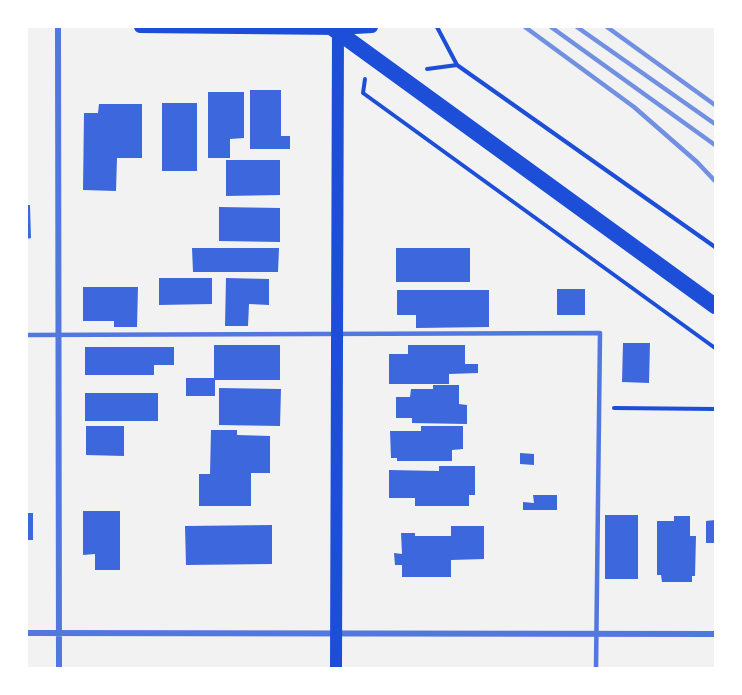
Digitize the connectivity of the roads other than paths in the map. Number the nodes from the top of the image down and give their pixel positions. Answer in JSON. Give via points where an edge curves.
{"nodes":[{"id":1,"x":58,"y":27,"type":"edge"},
{"id":2,"x":140,"y":27,"type":"edge"},
{"id":3,"x":372,"y":27,"type":"edge"},
{"id":4,"x":334,"y":28,"type":"edge"},
{"id":5,"x":715,"y":306,"type":"edge"},
{"id":6,"x":27,"y":335,"type":"edge"},
{"id":7,"x":58,"y":335,"type":"junction"},
{"id":8,"x":338,"y":335,"type":"junction"},
{"id":9,"x":336,"y":632,"type":"junction"},
{"id":10,"x":27,"y":633,"type":"edge"},
{"id":11,"x":59,"y":633,"type":"junction"},
{"id":12,"x":596,"y":634,"type":"junction"},
{"id":13,"x":715,"y":634,"type":"edge"},
{"id":14,"x":59,"y":668,"type":"edge"},
{"id":15,"x":336,"y":668,"type":"edge"},
{"id":16,"x":596,"y":668,"type":"edge"}],
"edges":[{"from":1,"to":7,"type":"street"},
{"from":2,"to":4,"type":"main road"},
{"from":3,"to":4,"type":"main road"},
{"from":4,"to":5,"type":"highway"},
{"from":4,"to":8,"type":"main road"},
{"from":6,"to":7,"type":"lane"},
{"from":7,"to":8,"type":"lane"},
{"from":7,"to":11,"type":"street"},
{"from":8,"to":9,"type":"main road"},
{"from":8,"to":12,"type":"lane","via":[[600,333]]},
{"from":9,"to":11,"type":"street"},
{"from":9,"to":12,"type":"street"},
{"from":9,"to":15,"type":"main road"},
{"from":10,"to":11,"type":"street"},
{"from":11,"to":14,"type":"street"},
{"from":12,"to":13,"type":"street"},
{"from":12,"to":16,"type":"lane"}]}
